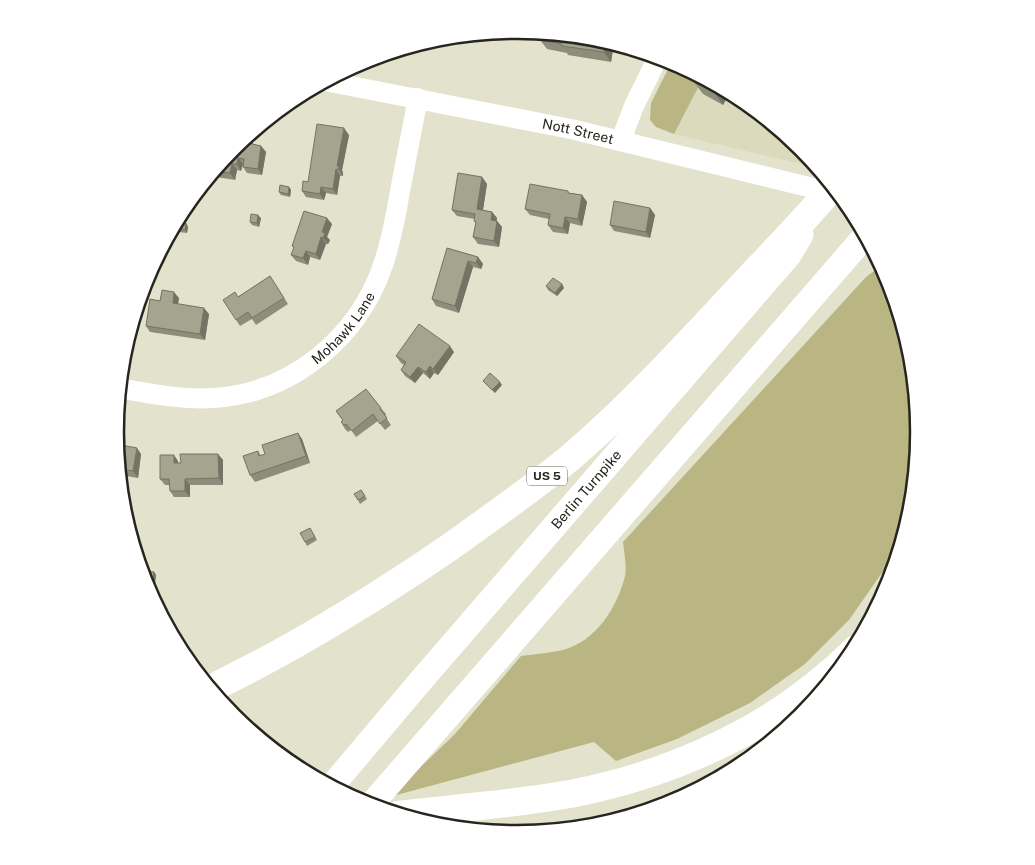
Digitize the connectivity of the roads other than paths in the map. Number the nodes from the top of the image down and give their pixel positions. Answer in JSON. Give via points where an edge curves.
{"nodes":[{"id":1,"x":655,"y":64,"type":"edge"},
{"id":2,"x":336,"y":83,"type":"edge"},
{"id":3,"x":418,"y":98,"type":"junction"},
{"id":4,"x":621,"y":140,"type":"junction"},
{"id":5,"x":827,"y":189,"type":"edge"},
{"id":6,"x":831,"y":194,"type":"edge"},
{"id":7,"x":831,"y":195,"type":"edge"},
{"id":8,"x":861,"y":241,"type":"edge"},
{"id":9,"x":126,"y":389,"type":"edge"},
{"id":10,"x":828,"y":674,"type":"edge"},
{"id":11,"x":216,"y":686,"type":"edge"},
{"id":12,"x":336,"y":782,"type":"edge"},
{"id":13,"x":376,"y":799,"type":"edge"},
{"id":14,"x":415,"y":813,"type":"edge"}],
"edges":[{"from":1,"to":4,"type":"street"},
{"from":2,"to":3,"type":"street","name":"Nott Street"},
{"from":3,"to":4,"type":"street","name":"Nott Street"},
{"from":3,"to":9,"type":"street","name":"Mohawk Lane","via":[[382,268],[365,305],[334,345],[305,367],[251,392],[215,398],[182,398]]},
{"from":4,"to":5,"type":"street","name":"Nott Street"},
{"from":6,"to":11,"type":"highway","number":"US 5","via":[[650,384],[553,471],[384,592],[289,648]]},
{"from":7,"to":12,"type":"main road","name":"Berlin Turnpike","via":[[789,255]]},
{"from":8,"to":13,"type":"main road"},
{"from":10,"to":14,"type":"highway","via":[[752,729],[682,762],[575,793]]}]}
